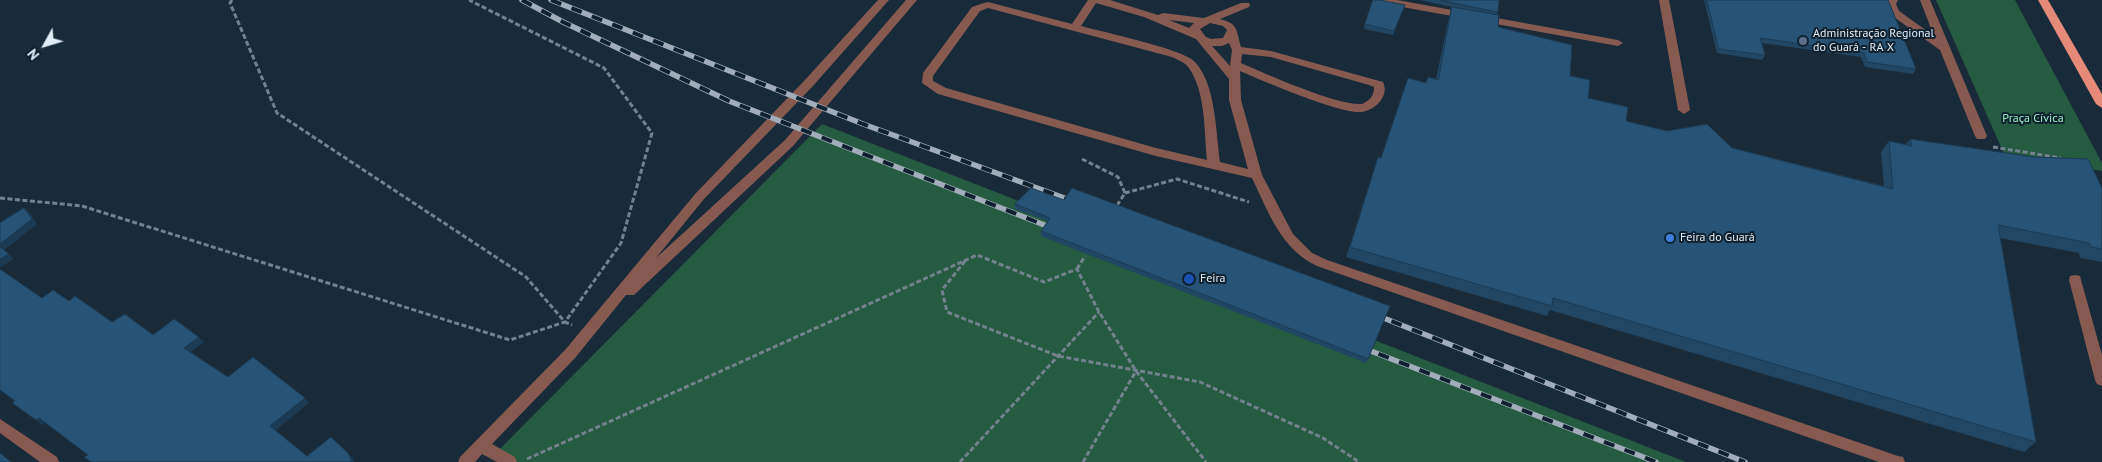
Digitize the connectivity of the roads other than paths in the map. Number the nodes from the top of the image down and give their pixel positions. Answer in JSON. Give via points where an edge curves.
{"nodes":[{"id":1,"x":884,"y":0,"type":"edge"},
{"id":2,"x":912,"y":0,"type":"edge"},
{"id":3,"x":1093,"y":0,"type":"edge"},
{"id":4,"x":1099,"y":0,"type":"edge"},
{"id":5,"x":1380,"y":0,"type":"edge"},
{"id":6,"x":1664,"y":0,"type":"edge"},
{"id":7,"x":1893,"y":0,"type":"edge"},
{"id":8,"x":1925,"y":0,"type":"edge"},
{"id":9,"x":2043,"y":0,"type":"edge"},
{"id":10,"x":1246,"y":3,"type":"edge"},
{"id":11,"x":1148,"y":15,"type":"junction"},
{"id":12,"x":1207,"y":21,"type":"junction"},
{"id":13,"x":1074,"y":28,"type":"junction"},
{"id":14,"x":1232,"y":32,"type":"junction"},
{"id":15,"x":1199,"y":37,"type":"junction"},
{"id":16,"x":1618,"y":43,"type":"dead end"},
{"id":17,"x":1946,"y":49,"type":"junction"},
{"id":18,"x":1237,"y":50,"type":"junction"},
{"id":19,"x":1236,"y":65,"type":"junction"},
{"id":20,"x":1234,"y":78,"type":"junction"},
{"id":21,"x":2102,"y":104,"type":"edge"},
{"id":22,"x":1684,"y":110,"type":"dead end"},
{"id":23,"x":1984,"y":141,"type":"road end"},
{"id":24,"x":1214,"y":165,"type":"junction"},
{"id":25,"x":1256,"y":175,"type":"junction"},
{"id":26,"x":2075,"y":280,"type":"dead end"},
{"id":27,"x":602,"y":316,"type":"junction"},
{"id":28,"x":2102,"y":380,"type":"edge"},
{"id":29,"x":0,"y":424,"type":"edge"},
{"id":30,"x":481,"y":446,"type":"junction"},
{"id":31,"x":52,"y":462,"type":"edge"},
{"id":32,"x":465,"y":462,"type":"edge"},
{"id":33,"x":510,"y":462,"type":"edge"},
{"id":34,"x":1898,"y":462,"type":"edge"}],
"edges":[{"from":1,"to":27,"type":"street","via":[[700,196]]},
{"from":2,"to":27,"type":"street","via":[[789,143]]},
{"from":3,"to":13,"type":"street"},
{"from":4,"to":11,"type":"street"},
{"from":5,"to":16,"type":"street"},
{"from":6,"to":22,"type":"street"},
{"from":7,"to":17,"type":"street","via":[[1891,4],[1895,13]]},
{"from":8,"to":17,"type":"street"},
{"from":9,"to":21,"type":"main road"},
{"from":10,"to":12,"type":"street"},
{"from":10,"to":14,"type":"street"},
{"from":11,"to":12,"type":"street"},
{"from":11,"to":15,"type":"street"},
{"from":12,"to":14,"type":"street","via":[[1227,24]]},
{"from":12,"to":15,"type":"street","via":[[1194,28]]},
{"from":13,"to":24,"type":"street","via":[[1176,55],[1188,62],[1202,84]]},
{"from":13,"to":24,"type":"street","via":[[996,6],[982,6],[930,72],[928,83],[942,91],[1119,142]]},
{"from":14,"to":15,"type":"street","via":[[1228,40],[1219,43]]},
{"from":14,"to":18,"type":"street"},
{"from":15,"to":20,"type":"street"},
{"from":17,"to":23,"type":"street"},
{"from":18,"to":19,"type":"street"},
{"from":18,"to":19,"type":"street","via":[[1271,54],[1373,82],[1379,85],[1380,90],[1374,102],[1367,107],[1347,106],[1270,81]]},
{"from":19,"to":20,"type":"street"},
{"from":20,"to":25,"type":"street","via":[[1235,100]]},
{"from":24,"to":25,"type":"street"},
{"from":25,"to":34,"type":"street","via":[[1288,237],[1307,256],[1322,263]]},
{"from":26,"to":28,"type":"street"},
{"from":27,"to":30,"type":"street"},
{"from":29,"to":31,"type":"street"},
{"from":30,"to":32,"type":"street"},
{"from":30,"to":33,"type":"street"}]}
